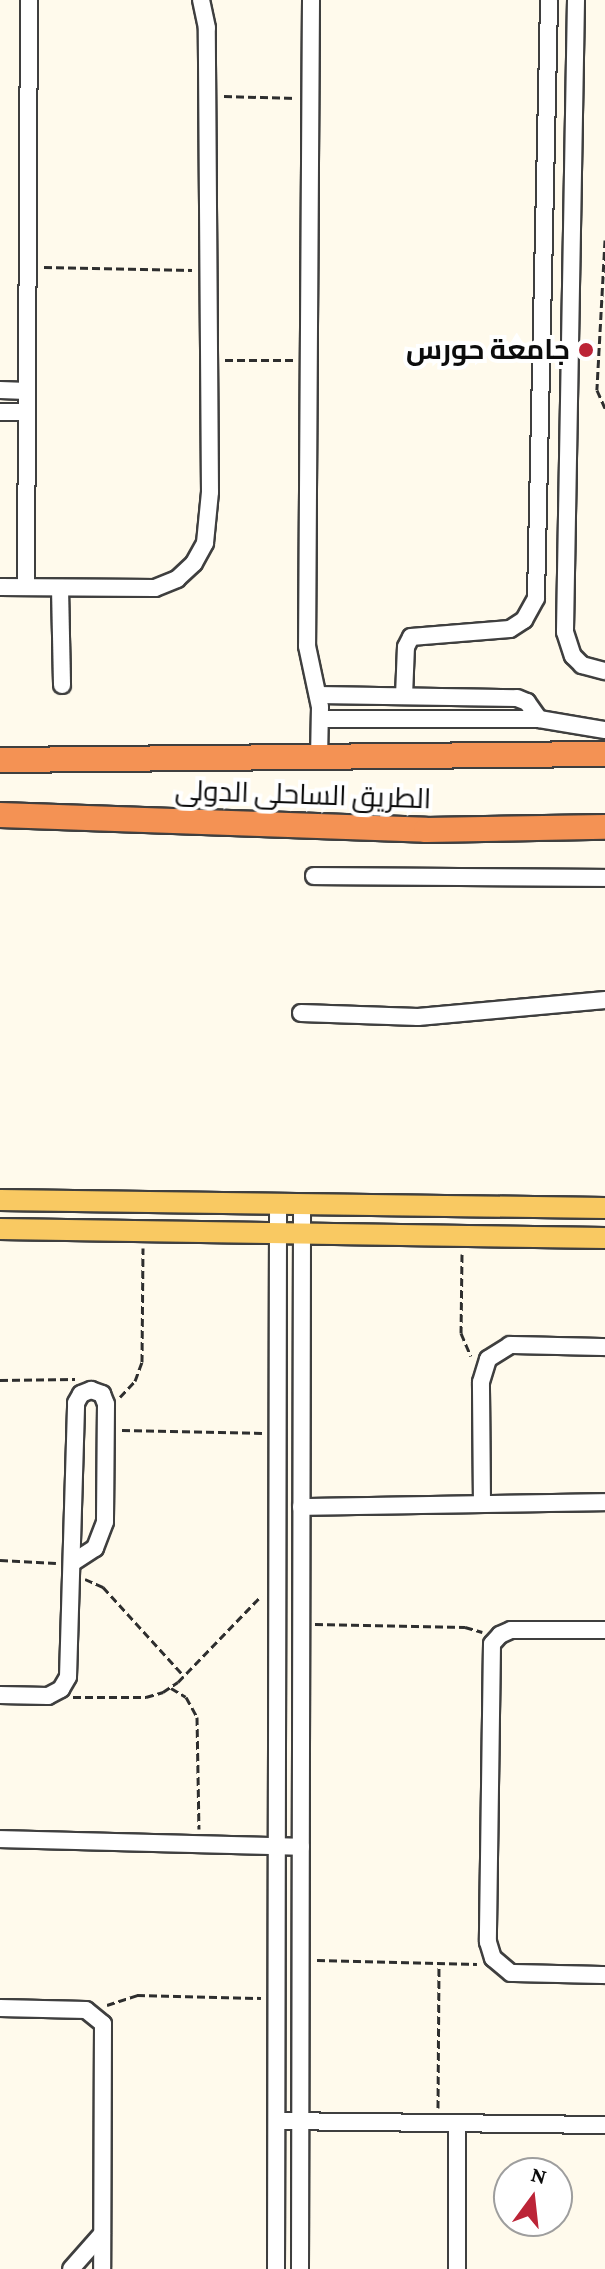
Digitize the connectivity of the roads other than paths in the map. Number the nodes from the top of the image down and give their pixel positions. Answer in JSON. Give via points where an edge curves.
{"nodes":[{"id":1,"x":29,"y":0,"type":"edge"},
{"id":2,"x":201,"y":0,"type":"edge"},
{"id":3,"x":311,"y":0,"type":"edge"},
{"id":4,"x":549,"y":0,"type":"edge"},
{"id":5,"x":576,"y":0,"type":"edge"},
{"id":6,"x":0,"y":390,"type":"edge"},
{"id":7,"x":27,"y":391,"type":"junction"},
{"id":8,"x":0,"y":412,"type":"edge"},
{"id":9,"x":27,"y":412,"type":"junction"},
{"id":10,"x":0,"y":587,"type":"edge"},
{"id":11,"x":26,"y":587,"type":"junction"},
{"id":12,"x":60,"y":588,"type":"junction"},
{"id":13,"x":605,"y":671,"type":"edge"},
{"id":14,"x":62,"y":685,"type":"dead end"},
{"id":15,"x":318,"y":695,"type":"junction"},
{"id":16,"x":404,"y":696,"type":"junction"},
{"id":17,"x":320,"y":719,"type":"junction"},
{"id":18,"x":539,"y":719,"type":"junction"},
{"id":19,"x":605,"y":730,"type":"edge"},
{"id":20,"x":605,"y":754,"type":"edge"},
{"id":21,"x":319,"y":758,"type":"junction"},
{"id":22,"x":0,"y":760,"type":"edge"},
{"id":23,"x":0,"y":815,"type":"edge"},
{"id":24,"x":605,"y":827,"type":"edge"},
{"id":25,"x":314,"y":876,"type":"dead end"},
{"id":26,"x":605,"y":878,"type":"edge"},
{"id":27,"x":605,"y":1000,"type":"edge"},
{"id":28,"x":301,"y":1013,"type":"dead end"},
{"id":29,"x":0,"y":1200,"type":"edge"},
{"id":30,"x":278,"y":1203,"type":"junction"},
{"id":31,"x":302,"y":1203,"type":"junction"},
{"id":32,"x":605,"y":1208,"type":"edge"},
{"id":33,"x":0,"y":1229,"type":"edge"},
{"id":34,"x":278,"y":1232,"type":"junction"},
{"id":35,"x":302,"y":1233,"type":"junction"},
{"id":36,"x":605,"y":1238,"type":"edge"},
{"id":37,"x":605,"y":1347,"type":"edge"},
{"id":38,"x":605,"y":1502,"type":"edge"},
{"id":39,"x":482,"y":1504,"type":"junction"},
{"id":40,"x":301,"y":1507,"type":"junction"},
{"id":41,"x":72,"y":1572,"type":"junction"},
{"id":42,"x":605,"y":1630,"type":"edge"},
{"id":43,"x":0,"y":1695,"type":"edge"},
{"id":44,"x":0,"y":1839,"type":"edge"},
{"id":45,"x":277,"y":1846,"type":"junction"},
{"id":46,"x":301,"y":1847,"type":"junction"},
{"id":47,"x":605,"y":1975,"type":"edge"},
{"id":48,"x":0,"y":2008,"type":"edge"},
{"id":49,"x":277,"y":2121,"type":"junction"},
{"id":50,"x":300,"y":2122,"type":"junction"},
{"id":51,"x":457,"y":2124,"type":"junction"},
{"id":52,"x":605,"y":2125,"type":"edge"},
{"id":53,"x":102,"y":2234,"type":"junction"},
{"id":54,"x":71,"y":2269,"type":"edge"},
{"id":55,"x":102,"y":2269,"type":"edge"},
{"id":56,"x":276,"y":2269,"type":"edge"},
{"id":57,"x":300,"y":2269,"type":"edge"},
{"id":58,"x":457,"y":2269,"type":"edge"}],
"edges":[{"from":1,"to":7,"type":"street"},
{"from":2,"to":12,"type":"street","via":[[207,28],[210,360],[205,543],[177,579],[155,588]]},
{"from":3,"to":15,"type":"street","via":[[307,646]]},
{"from":4,"to":16,"type":"street","via":[[536,598],[529,613],[510,629],[411,637]]},
{"from":5,"to":13,"type":"street","via":[[565,632],[582,665]]},
{"from":6,"to":7,"type":"street"},
{"from":7,"to":9,"type":"street"},
{"from":8,"to":9,"type":"street"},
{"from":9,"to":11,"type":"street"},
{"from":10,"to":11,"type":"street"},
{"from":11,"to":12,"type":"street"},
{"from":12,"to":14,"type":"street"},
{"from":15,"to":16,"type":"street"},
{"from":15,"to":17,"type":"street"},
{"from":16,"to":18,"type":"street","via":[[517,698],[527,702]]},
{"from":17,"to":18,"type":"street"},
{"from":17,"to":21,"type":"street"},
{"from":18,"to":19,"type":"street"},
{"from":20,"to":21,"type":"highway","name":"الطريق الساحلى الدولى"},
{"from":21,"to":22,"type":"highway","name":"الطريق الساحلى الدولى"},
{"from":23,"to":24,"type":"highway","name":"الطريق الساحلى الدولى","via":[[426,830]]},
{"from":25,"to":26,"type":"street"},
{"from":27,"to":28,"type":"street","via":[[418,1017]]},
{"from":29,"to":30,"type":"main road"},
{"from":30,"to":31,"type":"main road"},
{"from":30,"to":34,"type":"street"},
{"from":31,"to":32,"type":"main road"},
{"from":31,"to":35,"type":"street"},
{"from":33,"to":34,"type":"main road"},
{"from":34,"to":35,"type":"main road"},
{"from":34,"to":45,"type":"street"},
{"from":35,"to":36,"type":"main road"},
{"from":35,"to":40,"type":"street"},
{"from":37,"to":39,"type":"street","via":[[510,1345],[494,1353],[484,1366]]},
{"from":38,"to":39,"type":"street"},
{"from":39,"to":40,"type":"street"},
{"from":40,"to":46,"type":"street"},
{"from":41,"to":41,"type":"street","via":[[76,1403],[91,1390],[102,1394],[106,1404],[104,1531]]},
{"from":41,"to":43,"type":"street","via":[[68,1677],[61,1689],[41,1697]]},
{"from":42,"to":47,"type":"street","via":[[511,1630],[492,1644],[488,1942],[498,1964],[519,1975]]},
{"from":44,"to":45,"type":"street"},
{"from":45,"to":46,"type":"street"},
{"from":45,"to":49,"type":"street"},
{"from":46,"to":50,"type":"street"},
{"from":48,"to":53,"type":"street","via":[[86,2010],[105,2030]]},
{"from":49,"to":50,"type":"street"},
{"from":49,"to":56,"type":"street"},
{"from":50,"to":51,"type":"street"},
{"from":50,"to":57,"type":"street"},
{"from":51,"to":52,"type":"street"},
{"from":51,"to":58,"type":"street"},
{"from":53,"to":54,"type":"street"},
{"from":53,"to":55,"type":"street"}]}
